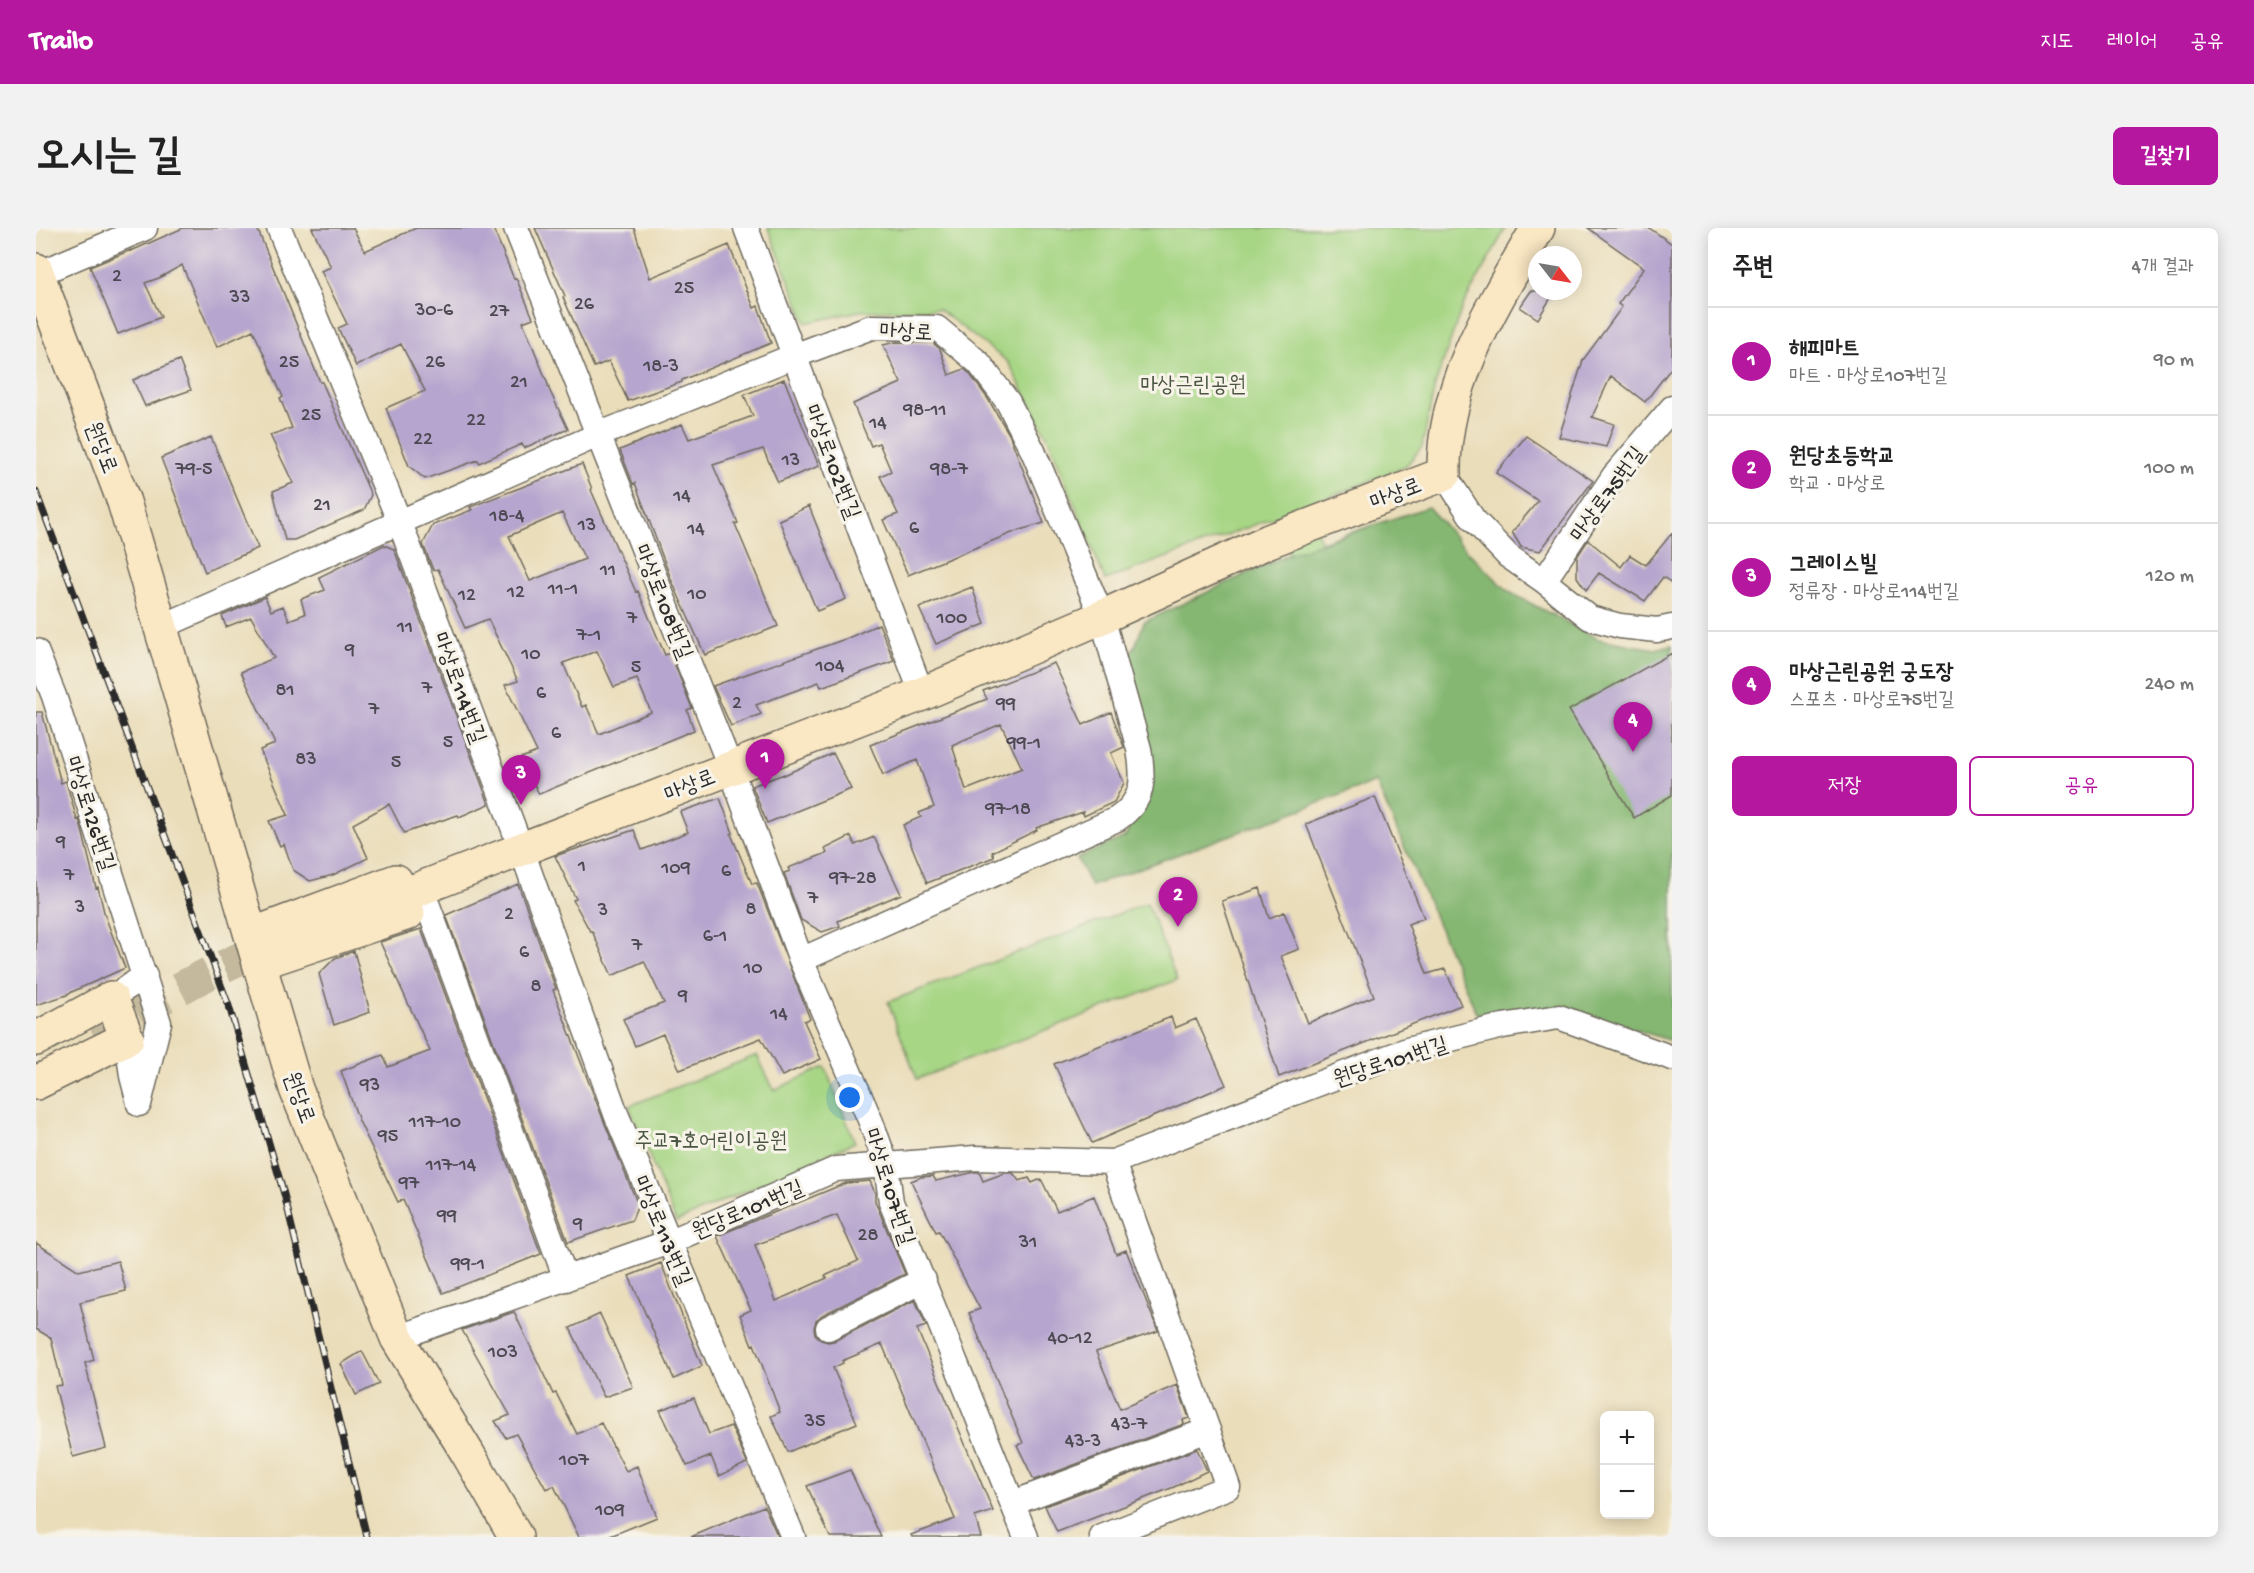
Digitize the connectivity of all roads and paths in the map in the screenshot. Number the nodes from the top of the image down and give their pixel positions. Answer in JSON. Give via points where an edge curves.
{"nodes":[{"id":1,"x":145,"y":228,"type":"edge"},
{"id":2,"x":279,"y":228,"type":"edge"},
{"id":3,"x":516,"y":228,"type":"edge"},
{"id":4,"x":746,"y":228,"type":"edge"},
{"id":5,"x":1538,"y":228,"type":"edge"},
{"id":6,"x":37,"y":272,"type":"edge"},
{"id":7,"x":794,"y":356,"type":"junction"},
{"id":8,"x":1672,"y":408,"type":"edge"},
{"id":9,"x":598,"y":435,"type":"junction"},
{"id":10,"x":1444,"y":474,"type":"junction"},
{"id":11,"x":400,"y":523,"type":"junction"},
{"id":12,"x":1544,"y":580,"type":"junction"},
{"id":13,"x":1102,"y":617,"type":"junction"},
{"id":14,"x":161,"y":627,"type":"junction"},
{"id":15,"x":1672,"y":627,"type":"edge"},
{"id":16,"x":36,"y":651,"type":"edge"},
{"id":17,"x":922,"y":694,"type":"junction"},
{"id":18,"x":45,"y":699,"type":"edge"},
{"id":19,"x":730,"y":768,"type":"junction"},
{"id":20,"x":522,"y":850,"type":"junction"},
{"id":21,"x":375,"y":906,"type":"dead end"},
{"id":22,"x":428,"y":906,"type":"junction"},
{"id":23,"x":255,"y":949,"type":"junction"},
{"id":24,"x":801,"y":960,"type":"junction"},
{"id":25,"x":145,"y":976,"type":"junction"},
{"id":26,"x":111,"y":998,"type":"junction"},
{"id":27,"x":94,"y":1036,"type":"tunnel mouth"},
{"id":28,"x":127,"y":1038,"type":"junction"},
{"id":29,"x":36,"y":1039,"type":"edge"},
{"id":30,"x":1672,"y":1058,"type":"edge"},
{"id":31,"x":36,"y":1065,"type":"edge"},
{"id":32,"x":36,"y":1083,"type":"edge"},
{"id":33,"x":1113,"y":1162,"type":"junction"},
{"id":34,"x":886,"y":1164,"type":"junction"},
{"id":35,"x":669,"y":1242,"type":"junction"},
{"id":36,"x":566,"y":1279,"type":"junction"},
{"id":37,"x":924,"y":1280,"type":"junction"},
{"id":38,"x":828,"y":1328,"type":"dead end"},
{"id":39,"x":397,"y":1338,"type":"junction"},
{"id":40,"x":1208,"y":1430,"type":"junction"},
{"id":41,"x":1013,"y":1503,"type":"junction"},
{"id":42,"x":516,"y":1537,"type":"edge"},
{"id":43,"x":793,"y":1537,"type":"edge"},
{"id":44,"x":1026,"y":1537,"type":"edge"},
{"id":45,"x":1102,"y":1537,"type":"edge"}],
"edges":[{"from":1,"to":6,"type":"street"},
{"from":2,"to":11,"type":"street","name":"마상로114번길"},
{"from":3,"to":9,"type":"street","name":"마상로108번길"},
{"from":4,"to":7,"type":"street","name":"마상로102번길"},
{"from":5,"to":10,"type":"street","name":"마상로","via":[[1487,314],[1457,390],[1443,449]]},
{"from":6,"to":14,"type":"street","name":"원당로","via":[[124,502]]},
{"from":7,"to":9,"type":"street"},
{"from":7,"to":13,"type":"street","name":"마상로","via":[[871,327],[937,328],[979,363],[1008,402],[1033,451]]},
{"from":7,"to":17,"type":"street","name":"마상로102번길"},
{"from":8,"to":12,"type":"street","name":"마상로75번길","via":[[1614,476]]},
{"from":9,"to":11,"type":"street"},
{"from":9,"to":19,"type":"street","name":"마상로108번길"},
{"from":10,"to":12,"type":"street","via":[[1473,519],[1508,556]]},
{"from":10,"to":13,"type":"street","name":"마상로","via":[[1269,541]]},
{"from":11,"to":14,"type":"street"},
{"from":11,"to":20,"type":"street","name":"마상로114번길"},
{"from":12,"to":15,"type":"street","via":[[1590,618],[1620,627]]},
{"from":13,"to":17,"type":"street","name":"마상로"},
{"from":13,"to":24,"type":"street","name":"마상로","via":[[1142,769],[1138,798],[1130,810]]},
{"from":14,"to":23,"type":"street","name":"원당로"},
{"from":16,"to":18,"type":"street","name":"마상로126번길"},
{"from":17,"to":19,"type":"street","name":"마상로"},
{"from":18,"to":25,"type":"street","name":"마상로126번길"},
{"from":19,"to":20,"type":"street","name":"마상로"},
{"from":19,"to":24,"type":"street","name":"마상로107번길"},
{"from":20,"to":21,"type":"street","name":"마상로"},
{"from":20,"to":22,"type":"street","via":[[472,892]]},
{"from":20,"to":23,"type":"street","via":[[459,858]]},
{"from":20,"to":35,"type":"street","name":"마상로113번길","via":[[615,1114]]},
{"from":22,"to":23,"type":"street"},
{"from":22,"to":36,"type":"street"},
{"from":23,"to":39,"type":"street","name":"원당로","via":[[296,1089]]},
{"from":24,"to":34,"type":"street","name":"마상로107번길"},
{"from":25,"to":26,"type":"street"},
{"from":25,"to":28,"type":"street","name":"마상로126번길","via":[[159,1023],[139,1104]]},
{"from":26,"to":28,"type":"street"},
{"from":26,"to":29,"type":"street"},
{"from":27,"to":31,"type":"street"},
{"from":28,"to":32,"type":"street"},
{"from":30,"to":33,"type":"street","name":"원당로101번길","via":[[1559,1017],[1503,1026],[1407,1050]]},
{"from":33,"to":34,"type":"street","name":"원당로101번길","via":[[975,1158]]},
{"from":33,"to":40,"type":"street"},
{"from":34,"to":35,"type":"street","name":"원당로101번길","via":[[836,1169]]},
{"from":34,"to":37,"type":"street","name":"마상로107번길","via":[[891,1202]]},
{"from":35,"to":36,"type":"street","name":"원당로101번길"},
{"from":35,"to":43,"type":"street","name":"마상로113번길"},
{"from":36,"to":39,"type":"street","name":"원당로101번길"},
{"from":37,"to":38,"type":"street"},
{"from":37,"to":41,"type":"street","name":"마상로107번길"},
{"from":39,"to":42,"type":"street","name":"원당로"},
{"from":40,"to":41,"type":"street"},
{"from":40,"to":45,"type":"street","via":[[1228,1487]]},
{"from":41,"to":44,"type":"street","name":"마상로107번길"}]}
